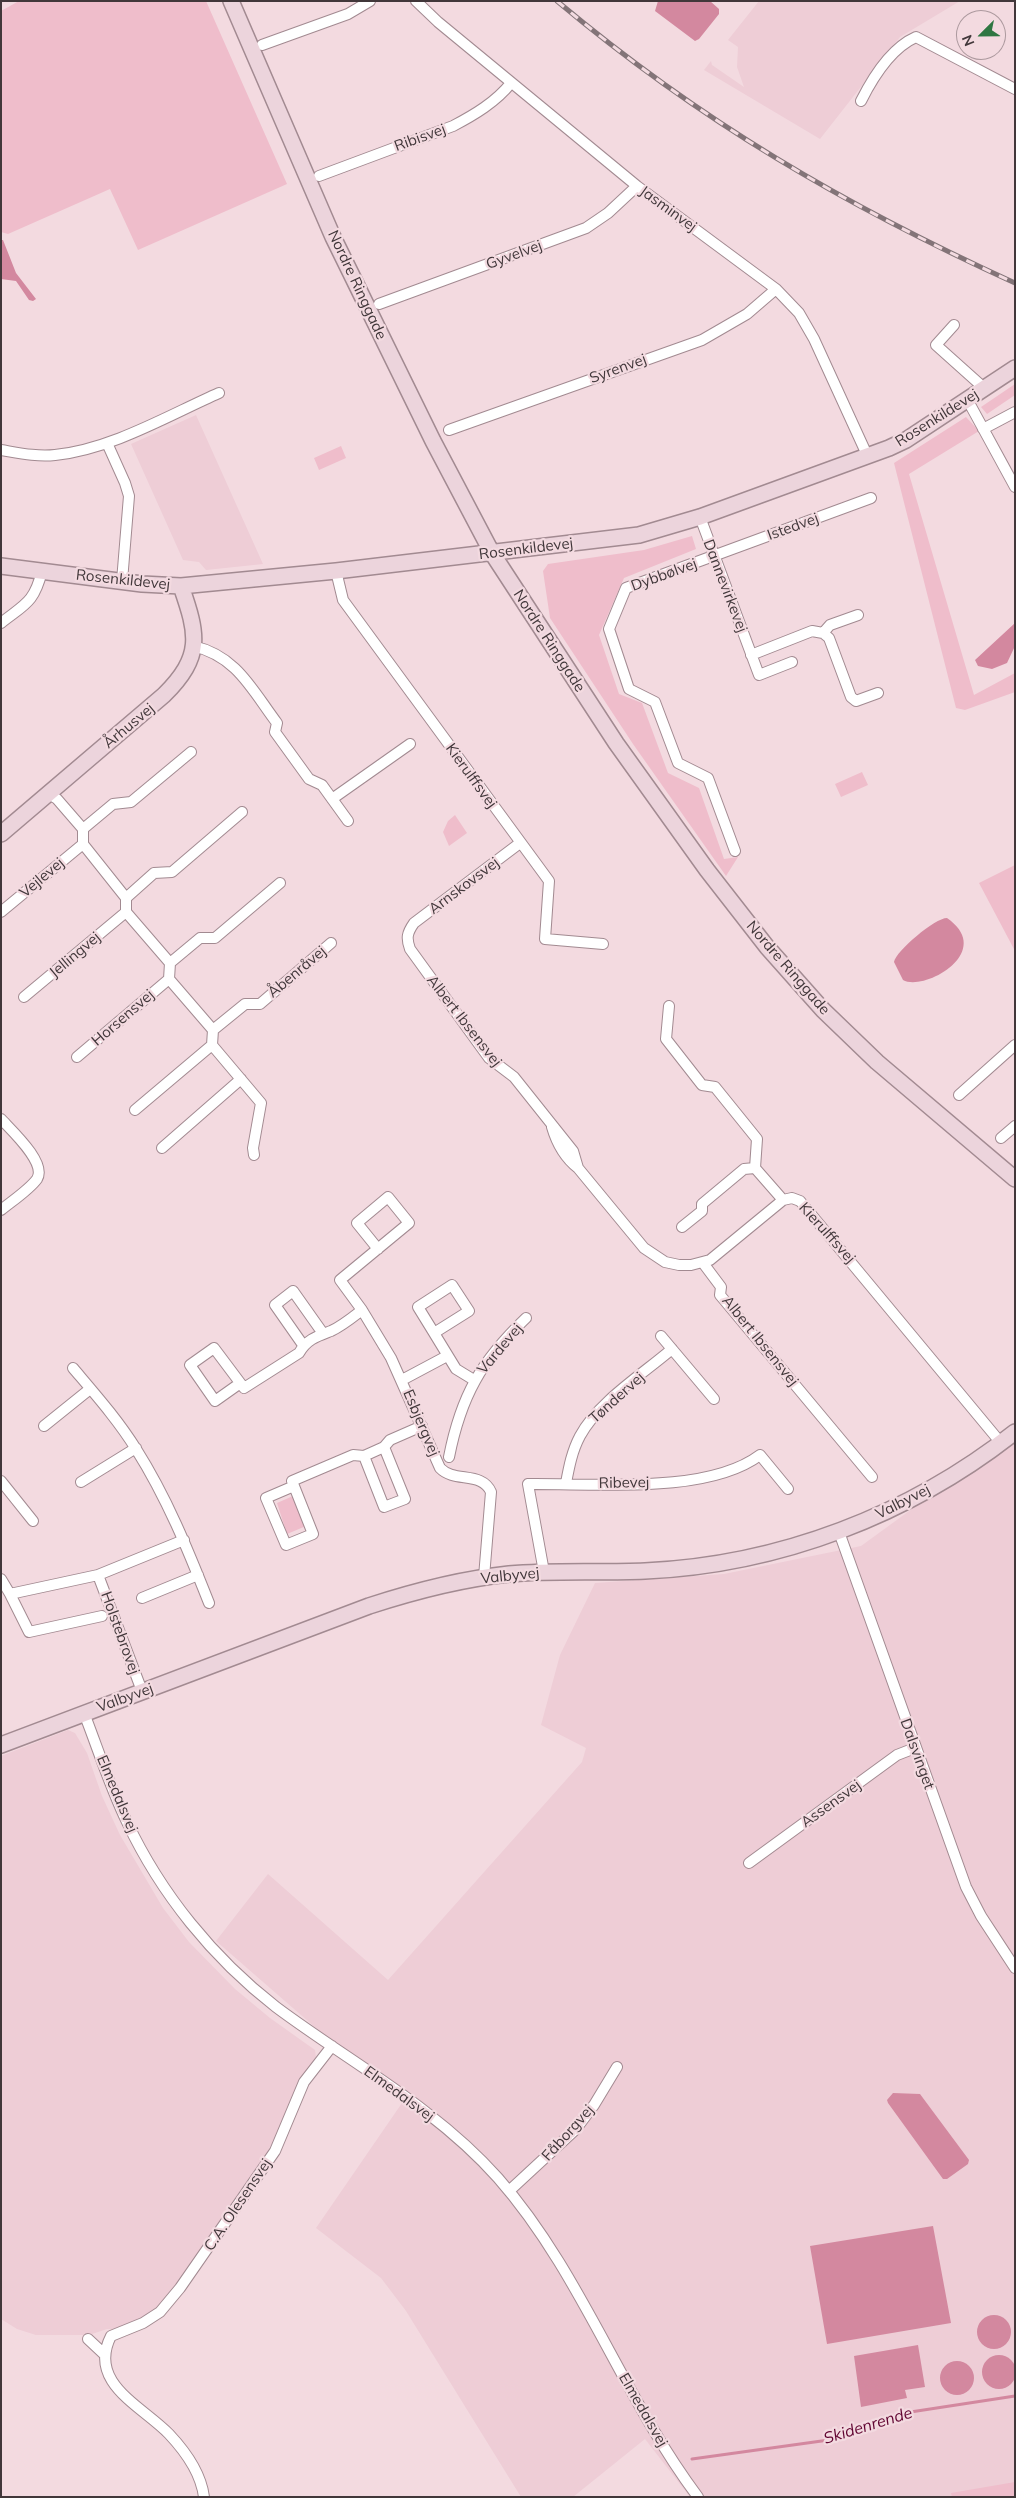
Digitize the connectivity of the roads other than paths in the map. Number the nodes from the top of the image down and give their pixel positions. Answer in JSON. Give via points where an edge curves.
{"nodes":[{"id":1,"x":231,"y":1,"type":"edge"},
{"id":2,"x":370,"y":1,"type":"edge"},
{"id":3,"x":416,"y":1,"type":"edge"},
{"id":4,"x":262,"y":45,"type":"dead end"},
{"id":5,"x":512,"y":84,"type":"junction"},
{"id":6,"x":1015,"y":89,"type":"edge"},
{"id":7,"x":861,"y":101,"type":"dead end"},
{"id":8,"x":319,"y":176,"type":"dead end"},
{"id":9,"x":637,"y":186,"type":"junction"},
{"id":10,"x":776,"y":289,"type":"junction"},
{"id":11,"x":379,"y":304,"type":"dead end"},
{"id":12,"x":954,"y":325,"type":"dead end"},
{"id":13,"x":1015,"y":368,"type":"edge"},
{"id":14,"x":984,"y":388,"type":"junction"},
{"id":15,"x":219,"y":393,"type":"dead end"},
{"id":16,"x":967,"y":399,"type":"junction"},
{"id":17,"x":1015,"y":412,"type":"edge"},
{"id":18,"x":983,"y":429,"type":"junction"},
{"id":19,"x":449,"y":430,"type":"dead end"},
{"id":20,"x":107,"y":442,"type":"junction"},
{"id":21,"x":1,"y":450,"type":"edge"},
{"id":22,"x":868,"y":456,"type":"junction"},
{"id":23,"x":1015,"y":486,"type":"edge"},
{"id":24,"x":871,"y":498,"type":"dead end"},
{"id":25,"x":700,"y":517,"type":"junction"},
{"id":26,"x":492,"y":553,"type":"junction"},
{"id":27,"x":714,"y":557,"type":"junction"},
{"id":28,"x":1,"y":566,"type":"edge"},
{"id":29,"x":42,"y":571,"type":"junction"},
{"id":30,"x":336,"y":571,"type":"junction"},
{"id":31,"x":122,"y":581,"type":"junction"},
{"id":32,"x":181,"y":586,"type":"junction"},
{"id":33,"x":858,"y":615,"type":"dead end"},
{"id":34,"x":1,"y":623,"type":"edge"},
{"id":35,"x":823,"y":633,"type":"junction"},
{"id":36,"x":194,"y":646,"type":"junction"},
{"id":37,"x":751,"y":655,"type":"junction"},
{"id":38,"x":792,"y":662,"type":"dead end"},
{"id":39,"x":878,"y":693,"type":"dead end"},
{"id":40,"x":410,"y":744,"type":"dead end"},
{"id":41,"x":191,"y":752,"type":"dead end"},
{"id":42,"x":49,"y":794,"type":"junction"},
{"id":43,"x":332,"y":799,"type":"junction"},
{"id":44,"x":242,"y":812,"type":"dead end"},
{"id":45,"x":348,"y":821,"type":"dead end"},
{"id":46,"x":83,"y":829,"type":"junction"},
{"id":47,"x":1,"y":834,"type":"edge"},
{"id":48,"x":520,"y":843,"type":"junction"},
{"id":49,"x":83,"y":844,"type":"junction"},
{"id":50,"x":735,"y":851,"type":"dead end"},
{"id":51,"x":280,"y":883,"type":"dead end"},
{"id":52,"x":126,"y":898,"type":"junction"},
{"id":53,"x":1,"y":912,"type":"edge"},
{"id":54,"x":126,"y":912,"type":"junction"},
{"id":55,"x":408,"y":931,"type":"joint"},
{"id":56,"x":331,"y":943,"type":"dead end"},
{"id":57,"x":603,"y":944,"type":"dead end"},
{"id":58,"x":170,"y":963,"type":"junction"},
{"id":59,"x":169,"y":979,"type":"junction"},
{"id":60,"x":24,"y":997,"type":"dead end"},
{"id":61,"x":669,"y":1006,"type":"dead end"},
{"id":62,"x":213,"y":1030,"type":"junction"},
{"id":63,"x":212,"y":1045,"type":"junction"},
{"id":64,"x":1015,"y":1045,"type":"edge"},
{"id":65,"x":77,"y":1057,"type":"dead end"},
{"id":66,"x":241,"y":1079,"type":"junction"},
{"id":67,"x":959,"y":1095,"type":"dead end"},
{"id":68,"x":135,"y":1110,"type":"dead end"},
{"id":69,"x":1,"y":1119,"type":"edge"},
{"id":70,"x":1015,"y":1126,"type":"edge"},
{"id":71,"x":1001,"y":1138,"type":"dead end"},
{"id":72,"x":162,"y":1148,"type":"dead end"},
{"id":73,"x":254,"y":1154,"type":"dead end"},
{"id":74,"x":755,"y":1168,"type":"junction"},
{"id":75,"x":1015,"y":1179,"type":"edge"},
{"id":76,"x":782,"y":1200,"type":"junction"},
{"id":77,"x":1,"y":1210,"type":"edge"},
{"id":78,"x":682,"y":1227,"type":"dead end"},
{"id":79,"x":378,"y":1249,"type":"junction"},
{"id":80,"x":703,"y":1263,"type":"junction"},
{"id":81,"x":362,"y":1310,"type":"junction"},
{"id":82,"x":526,"y":1318,"type":"dead end"},
{"id":83,"x":322,"y":1332,"type":"junction"},
{"id":84,"x":434,"y":1333,"type":"junction"},
{"id":85,"x":661,"y":1336,"type":"dead end"},
{"id":86,"x":303,"y":1345,"type":"junction"},
{"id":87,"x":672,"y":1349,"type":"junction"},
{"id":88,"x":447,"y":1356,"type":"junction"},
{"id":89,"x":73,"y":1368,"type":"dead end"},
{"id":90,"x":402,"y":1380,"type":"junction"},
{"id":91,"x":474,"y":1380,"type":"junction"},
{"id":92,"x":239,"y":1384,"type":"junction"},
{"id":93,"x":90,"y":1389,"type":"junction"},
{"id":94,"x":714,"y":1399,"type":"dead end"},
{"id":95,"x":44,"y":1426,"type":"dead end"},
{"id":96,"x":422,"y":1426,"type":"junction"},
{"id":97,"x":1015,"y":1432,"type":"edge"},
{"id":98,"x":1001,"y":1443,"type":"junction"},
{"id":99,"x":384,"y":1447,"type":"junction"},
{"id":100,"x":136,"y":1448,"type":"junction"},
{"id":101,"x":364,"y":1456,"type":"junction"},
{"id":102,"x":449,"y":1457,"type":"dead end"},
{"id":103,"x":872,"y":1477,"type":"dead end"},
{"id":104,"x":1,"y":1481,"type":"edge"},
{"id":105,"x":81,"y":1482,"type":"dead end"},
{"id":106,"x":566,"y":1484,"type":"junction"},
{"id":107,"x":294,"y":1486,"type":"junction"},
{"id":108,"x":788,"y":1489,"type":"dead end"},
{"id":109,"x":33,"y":1521,"type":"dead end"},
{"id":110,"x":839,"y":1532,"type":"junction"},
{"id":111,"x":184,"y":1540,"type":"junction"},
{"id":112,"x":544,"y":1572,"type":"junction"},
{"id":113,"x":98,"y":1575,"type":"junction"},
{"id":114,"x":198,"y":1575,"type":"junction"},
{"id":115,"x":484,"y":1578,"type":"junction"},
{"id":116,"x":1,"y":1579,"type":"edge"},
{"id":117,"x":10,"y":1594,"type":"junction"},
{"id":118,"x":142,"y":1598,"type":"dead end"},
{"id":119,"x":209,"y":1603,"type":"dead end"},
{"id":120,"x":102,"y":1616,"type":"dead end"},
{"id":121,"x":142,"y":1692,"type":"junction"},
{"id":122,"x":84,"y":1713,"type":"junction"},
{"id":123,"x":1,"y":1745,"type":"edge"},
{"id":124,"x":915,"y":1748,"type":"junction"},
{"id":125,"x":749,"y":1863,"type":"dead end"},
{"id":126,"x":1015,"y":1968,"type":"edge"},
{"id":127,"x":332,"y":2046,"type":"junction"},
{"id":128,"x":617,"y":2067,"type":"dead end"},
{"id":129,"x":509,"y":2191,"type":"junction"},
{"id":130,"x":88,"y":2339,"type":"dead end"},
{"id":131,"x":104,"y":2354,"type":"junction"},
{"id":132,"x":204,"y":2497,"type":"edge"},
{"id":133,"x":698,"y":2497,"type":"edge"}],
"edges":[{"from":1,"to":26,"type":"street","name":"Nordre Ringgade","via":[[367,310]]},
{"from":2,"to":4,"type":"street","via":[[348,14]]},
{"from":3,"to":5,"type":"street","name":"Jasminvej"},
{"from":5,"to":8,"type":"street","name":"Ribisvej","via":[[473,116],[453,126]]},
{"from":5,"to":9,"type":"street","name":"Jasminvej"},
{"from":6,"to":7,"type":"street","via":[[916,37],[896,51],[869,85]]},
{"from":9,"to":10,"type":"street","name":"Jasminvej"},
{"from":9,"to":11,"type":"street","name":"Gyvelvej","via":[[629,196],[586,228]]},
{"from":10,"to":19,"type":"street","name":"Syrenvej","via":[[748,314],[702,340]]},
{"from":10,"to":22,"type":"street","name":"Jasminvej","via":[[799,313],[814,339]]},
{"from":12,"to":14,"type":"street","via":[[936,345]]},
{"from":13,"to":14,"type":"street","name":"Rosenkildevej"},
{"from":14,"to":16,"type":"street","name":"Rosenkildevej"},
{"from":15,"to":20,"type":"street"},
{"from":16,"to":18,"type":"street"},
{"from":16,"to":22,"type":"street","name":"Rosenkildevej","via":[[906,440]]},
{"from":17,"to":18,"type":"street"},
{"from":18,"to":23,"type":"street"},
{"from":20,"to":21,"type":"street","via":[[77,452],[53,455]]},
{"from":20,"to":31,"type":"street","via":[[129,496]]},
{"from":22,"to":25,"type":"street","name":"Rosenkildevej"},
{"from":24,"to":27,"type":"street","name":"Istedvej"},
{"from":25,"to":26,"type":"street","name":"Rosenkildevej","via":[[639,535]]},
{"from":25,"to":27,"type":"street","name":"Dannevirkevej"},
{"from":26,"to":30,"type":"street","name":"Rosenkildevej"},
{"from":26,"to":75,"type":"street","name":"Nordre Ringgade","via":[[616,743],[767,947],[823,1010],[877,1062]]},
{"from":27,"to":37,"type":"street","name":"Dannevirkevej"},
{"from":27,"to":50,"type":"street","name":"Dybbølvej","via":[[626,588],[609,629],[629,689],[655,702],[678,763],[708,778]]},
{"from":28,"to":29,"type":"street","name":"Rosenkildevej"},
{"from":29,"to":31,"type":"street","name":"Rosenkildevej"},
{"from":29,"to":34,"type":"street","via":[[32,599]]},
{"from":30,"to":32,"type":"street","name":"Rosenkildevej"},
{"from":30,"to":48,"type":"street","name":"Kierulffsvej","via":[[343,600]]},
{"from":31,"to":32,"type":"street","name":"Rosenkildevej"},
{"from":32,"to":36,"type":"street","name":"Århusvej","via":[[191,616]]},
{"from":33,"to":35,"type":"street","via":[[830,625]]},
{"from":35,"to":37,"type":"street","via":[[812,631]]},
{"from":35,"to":39,"type":"street","via":[[829,638],[851,697],[856,701]]},
{"from":36,"to":42,"type":"street","name":"Århusvej","via":[[180,679],[164,696]]},
{"from":36,"to":43,"type":"street","via":[[225,658],[236,667],[277,723],[275,732],[303,771],[309,779],[322,785]]},
{"from":37,"to":38,"type":"street","name":"Dannevirkevej","via":[[759,675]]},
{"from":40,"to":43,"type":"street"},
{"from":41,"to":46,"type":"street","via":[[131,802],[113,804]]},
{"from":42,"to":46,"type":"street"},
{"from":42,"to":47,"type":"street","name":"Århusvej"},
{"from":43,"to":45,"type":"street"},
{"from":44,"to":52,"type":"street","via":[[172,872],[154,873]]},
{"from":46,"to":49,"type":"street"},
{"from":48,"to":55,"type":"street","name":"Arnskovsvej"},
{"from":48,"to":57,"type":"street","name":"Kierulffsvej","via":[[549,881],[545,939]]},
{"from":49,"to":52,"type":"street"},
{"from":49,"to":53,"type":"street","name":"Vejlevej"},
{"from":51,"to":58,"type":"street","via":[[215,938],[200,938]]},
{"from":52,"to":54,"type":"street"},
{"from":54,"to":58,"type":"street"},
{"from":54,"to":60,"type":"street","name":"Jellingvej"},
{"from":55,"to":80,"type":"street","name":"Albert Ibsensvej","via":[[406,940],[410,949],[489,1058],[514,1077],[573,1151],[578,1168],[644,1248],[666,1262],[679,1265]]},
{"from":56,"to":62,"type":"street","name":"Åbenråvej","via":[[260,1004],[245,1004]]},
{"from":58,"to":59,"type":"street"},
{"from":59,"to":62,"type":"street"},
{"from":59,"to":65,"type":"street","name":"Horsensvej"},
{"from":61,"to":74,"type":"street","via":[[666,1040],[702,1085],[715,1087],[757,1139]]},
{"from":62,"to":63,"type":"street"},
{"from":63,"to":66,"type":"street"},
{"from":63,"to":68,"type":"street"},
{"from":64,"to":67,"type":"street"},
{"from":66,"to":72,"type":"street"},
{"from":66,"to":73,"type":"street","via":[[261,1103]]},
{"from":69,"to":77,"type":"street","via":[[38,1162],[39,1171],[37,1179]]},
{"from":70,"to":71,"type":"street"},
{"from":74,"to":76,"type":"street","name":"Kierulffsvej"},
{"from":74,"to":78,"type":"street","via":[[744,1169],[730,1180],[702,1204],[702,1211]]},
{"from":76,"to":80,"type":"street"},
{"from":76,"to":98,"type":"street","name":"Kierulffsvej","via":[[792,1198],[800,1201]]},
{"from":79,"to":79,"type":"street","via":[[410,1223],[388,1197],[357,1223]]},
{"from":79,"to":81,"type":"street","name":"Esbjergvej","via":[[340,1280]]},
{"from":80,"to":103,"type":"street","name":"Albert Ibsensvej","via":[[721,1287],[720,1295]]},
{"from":81,"to":83,"type":"street","via":[[331,1331]]},
{"from":81,"to":90,"type":"street","name":"Esbjergvej"},
{"from":82,"to":91,"type":"street","name":"Vardevej","via":[[504,1339]]},
{"from":83,"to":86,"type":"street"},
{"from":83,"to":86,"type":"street","via":[[294,1291],[275,1305]]},
{"from":84,"to":84,"type":"street","name":"Vardevej","via":[[418,1307],[452,1285],[469,1311]]},
{"from":84,"to":88,"type":"street","name":"Vardevej"},
{"from":85,"to":87,"type":"street"},
{"from":86,"to":92,"type":"street","via":[[298,1353],[244,1388]]},
{"from":87,"to":94,"type":"street"},
{"from":87,"to":106,"type":"street","name":"Tøndervej","via":[[591,1419],[571,1456]]},
{"from":88,"to":90,"type":"street"},
{"from":88,"to":91,"type":"street","name":"Vardevej","via":[[456,1369]]},
{"from":89,"to":93,"type":"street"},
{"from":90,"to":96,"type":"street","name":"Esbjergvej"},
{"from":91,"to":102,"type":"street","name":"Vardevej","via":[[455,1427]]},
{"from":92,"to":92,"type":"street","via":[[214,1348],[190,1365],[215,1401]]},
{"from":93,"to":95,"type":"street"},
{"from":93,"to":100,"type":"street"},
{"from":96,"to":99,"type":"street","via":[[390,1440]]},
{"from":96,"to":115,"type":"street","name":"Esbjergvej","via":[[443,1471],[484,1482],[489,1488]]},
{"from":97,"to":98,"type":"street","name":"Valbyvej"},
{"from":98,"to":110,"type":"street","name":"Valbyvej","via":[[910,1500]]},
{"from":99,"to":101,"type":"street"},
{"from":99,"to":101,"type":"street","via":[[405,1499],[384,1507]]},
{"from":100,"to":105,"type":"street"},
{"from":100,"to":111,"type":"street"},
{"from":101,"to":107,"type":"street","via":[[353,1455],[292,1481]]},
{"from":104,"to":109,"type":"street"},
{"from":106,"to":108,"type":"street","name":"Ribevej","via":[[630,1484],[698,1478],[736,1470],[760,1455]]},
{"from":106,"to":112,"type":"street","name":"Ribevej","via":[[528,1484]]},
{"from":107,"to":107,"type":"street","via":[[313,1534],[286,1545],[266,1498]]},
{"from":110,"to":112,"type":"street","name":"Valbyvej","via":[[775,1551],[722,1562],[646,1571]]},
{"from":110,"to":124,"type":"street","name":"Dalsvinget"},
{"from":111,"to":113,"type":"street","name":"Holstebrovej"},
{"from":111,"to":114,"type":"street"},
{"from":112,"to":115,"type":"street","name":"Valbyvej"},
{"from":113,"to":117,"type":"street","name":"Holstebrovej"},
{"from":113,"to":121,"type":"street","name":"Holstebrovej"},
{"from":114,"to":118,"type":"street"},
{"from":114,"to":119,"type":"street"},
{"from":115,"to":121,"type":"street","name":"Valbyvej","via":[[409,1593],[369,1606]]},
{"from":116,"to":117,"type":"street","name":"Holstebrovej"},
{"from":117,"to":120,"type":"street","name":"Holstebrovej","via":[[29,1632]]},
{"from":121,"to":122,"type":"street","name":"Valbyvej"},
{"from":122,"to":123,"type":"street","name":"Valbyvej"},
{"from":122,"to":127,"type":"street","name":"Elmedalsvej","via":[[127,1822],[180,1909],[209,1946],[242,1977]]},
{"from":124,"to":125,"type":"street","name":"Assensvej","via":[[897,1755]]},
{"from":124,"to":126,"type":"street","name":"Dalsvinget","via":[[966,1887],[980,1916]]},
{"from":127,"to":129,"type":"street","name":"Elmedalsvej","via":[[447,2129]]},
{"from":127,"to":131,"type":"street","name":"C.A. Olesensvej","via":[[304,2082],[275,2151],[180,2288],[160,2312],[111,2336]]},
{"from":128,"to":129,"type":"street","name":"Fåborgvej","via":[[576,2129]]},
{"from":129,"to":133,"type":"street","name":"Elmedalsvej","via":[[552,2250],[644,2413]]},
{"from":130,"to":131,"type":"street"},
{"from":131,"to":132,"type":"street","via":[[119,2392],[168,2433],[183,2451],[195,2468]]}]}
